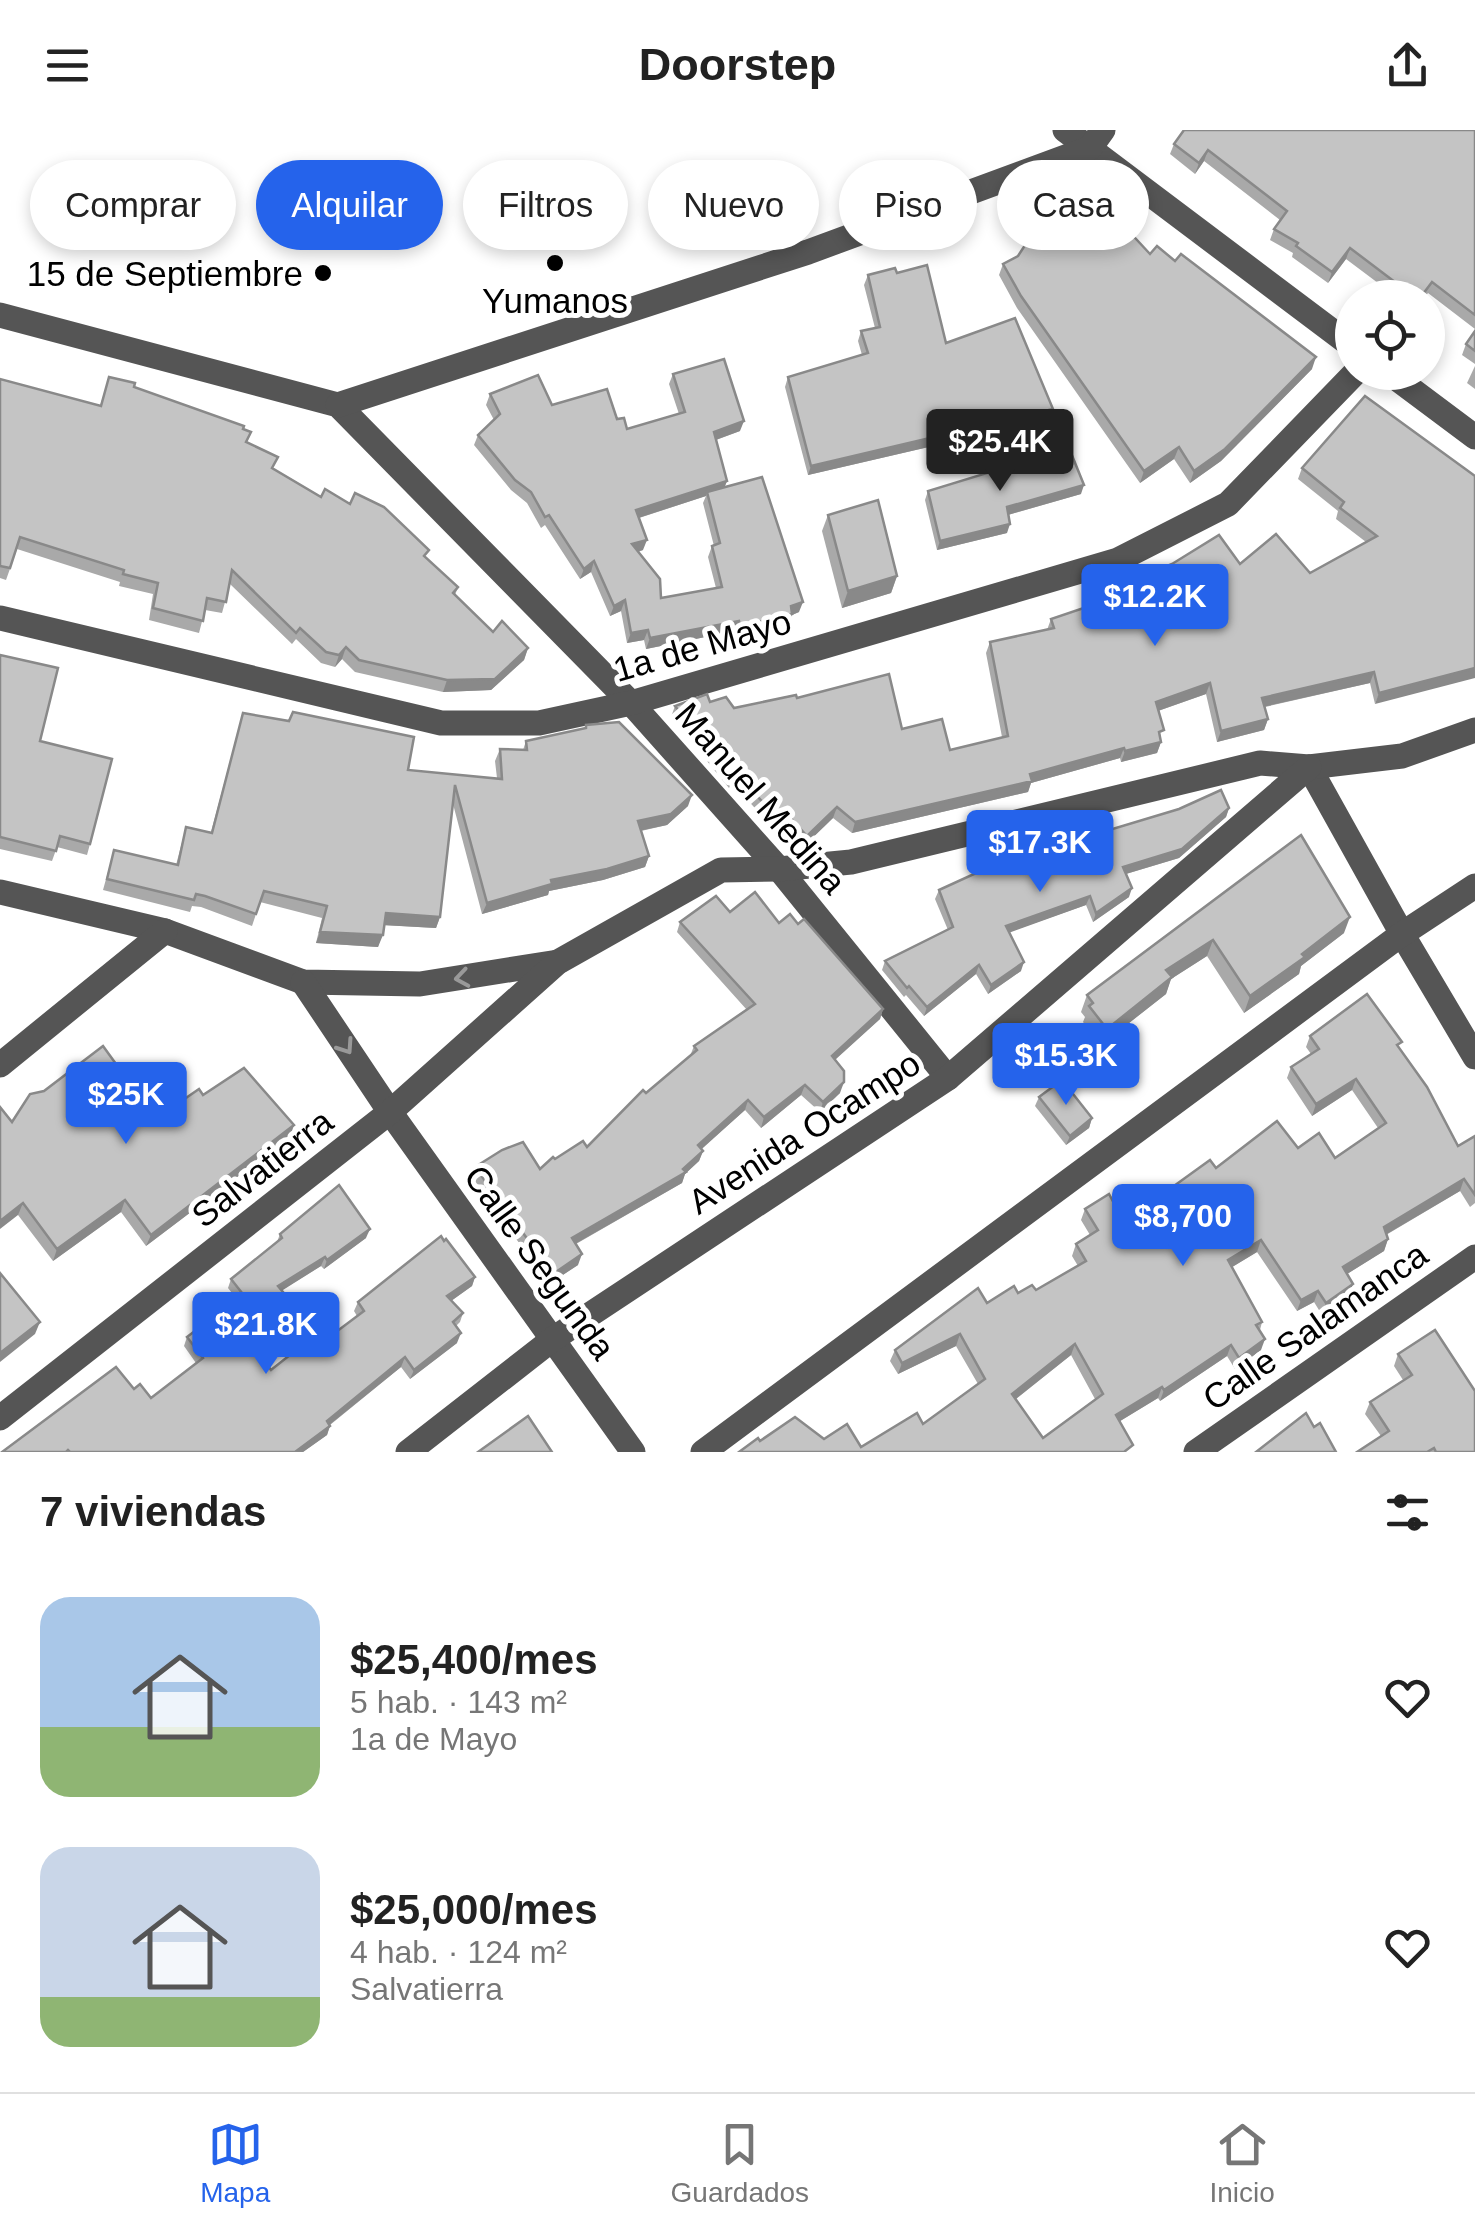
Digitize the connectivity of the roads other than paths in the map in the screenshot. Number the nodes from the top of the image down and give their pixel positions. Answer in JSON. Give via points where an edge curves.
{"nodes":[{"id":1,"x":1065,"y":130,"type":"edge"},
{"id":2,"x":1096,"y":139,"type":"edge"},
{"id":3,"x":0,"y":315,"type":"edge"},
{"id":4,"x":1335,"y":332,"type":"edge"},
{"id":5,"x":1339,"y":390,"type":"edge"},
{"id":6,"x":1412,"y":390,"type":"edge"},
{"id":7,"x":338,"y":404,"type":"junction"},
{"id":8,"x":1475,"y":437,"type":"edge"},
{"id":9,"x":0,"y":618,"type":"edge"},
{"id":10,"x":631,"y":702,"type":"junction"},
{"id":11,"x":1475,"y":730,"type":"edge"},
{"id":12,"x":1310,"y":767,"type":"junction"},
{"id":13,"x":779,"y":869,"type":"junction"},
{"id":14,"x":1475,"y":886,"type":"edge"},
{"id":15,"x":0,"y":892,"type":"edge"},
{"id":16,"x":165,"y":932,"type":"junction"},
{"id":17,"x":1402,"y":934,"type":"junction"},
{"id":18,"x":558,"y":962,"type":"junction"},
{"id":19,"x":302,"y":982,"type":"junction"},
{"id":20,"x":1475,"y":1057,"type":"edge"},
{"id":21,"x":0,"y":1065,"type":"edge"},
{"id":22,"x":948,"y":1078,"type":"junction"},
{"id":23,"x":390,"y":1112,"type":"junction"},
{"id":24,"x":1475,"y":1257,"type":"edge"},
{"id":25,"x":552,"y":1340,"type":"junction"},
{"id":26,"x":0,"y":1418,"type":"edge"},
{"id":27,"x":408,"y":1452,"type":"edge"},
{"id":28,"x":634,"y":1452,"type":"edge"},
{"id":29,"x":704,"y":1452,"type":"edge"},
{"id":30,"x":1196,"y":1452,"type":"edge"}],
"edges":[{"from":1,"to":2,"type":"street"},
{"from":2,"to":4,"type":"street"},
{"from":2,"to":7,"type":"street","via":[[808,252]]},
{"from":3,"to":7,"type":"street"},
{"from":5,"to":10,"type":"street","name":"1a de Mayo","via":[[1228,504],[1118,560]]},
{"from":6,"to":8,"type":"street"},
{"from":7,"to":10,"type":"street","name":"Manuel Medina"},
{"from":9,"to":10,"type":"street","name":"1a de Mayo","via":[[440,723],[539,723]]},
{"from":10,"to":13,"type":"street","name":"Manuel Medina"},
{"from":11,"to":12,"type":"street","via":[[1402,756]]},
{"from":12,"to":13,"type":"street","via":[[1260,763],[852,862]]},
{"from":12,"to":17,"type":"street"},
{"from":12,"to":22,"type":"street","name":"Avenida Ocampo"},
{"from":13,"to":18,"type":"street","via":[[721,870]]},
{"from":13,"to":22,"type":"street","name":"Manuel Medina"},
{"from":14,"to":17,"type":"street"},
{"from":15,"to":16,"type":"street"},
{"from":16,"to":19,"type":"street"},
{"from":16,"to":21,"type":"street"},
{"from":17,"to":20,"type":"street"},
{"from":17,"to":29,"type":"street"},
{"from":18,"to":19,"type":"street","one_way":true,"via":[[420,984]]},
{"from":18,"to":23,"type":"street","name":"Salvatierra"},
{"from":19,"to":23,"type":"street","name":"Calle Segunda","one_way":true},
{"from":22,"to":25,"type":"street","name":"Avenida Ocampo"},
{"from":23,"to":25,"type":"street","name":"Calle Segunda"},
{"from":23,"to":26,"type":"street","name":"Salvatierra"},
{"from":24,"to":30,"type":"street","name":"Calle Salamanca"},
{"from":25,"to":27,"type":"street","name":"Avenida Ocampo"},
{"from":25,"to":28,"type":"street","name":"Calle Segunda"}]}
